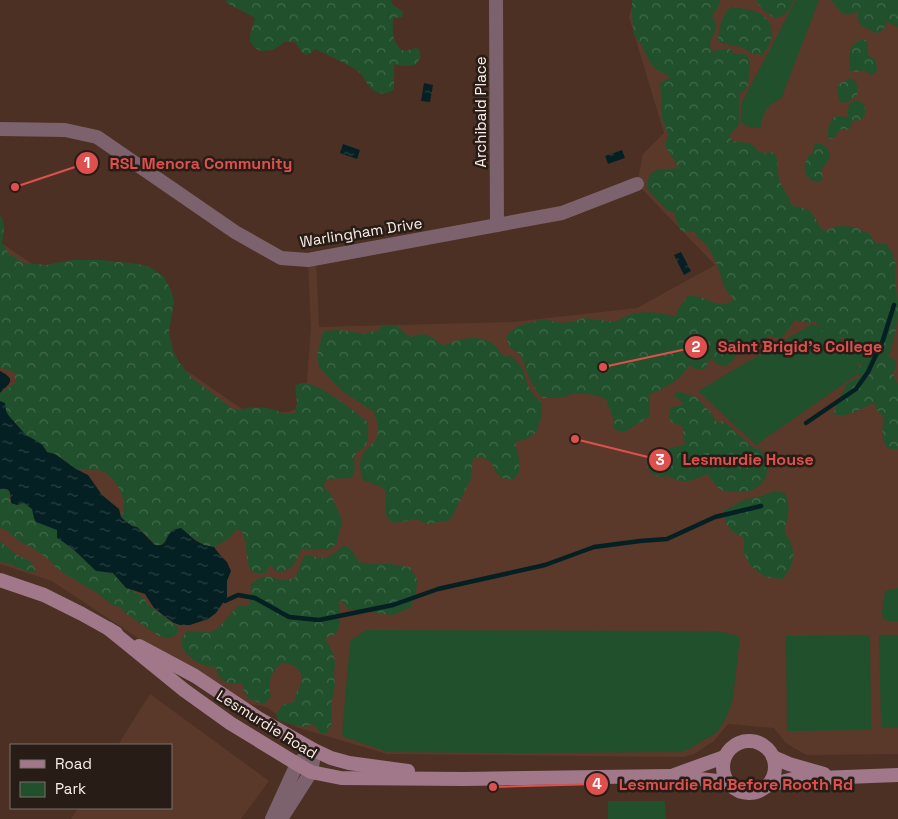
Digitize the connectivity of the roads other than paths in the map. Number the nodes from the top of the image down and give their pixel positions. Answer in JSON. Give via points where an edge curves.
{"nodes":[{"id":1,"x":496,"y":0,"type":"edge"},
{"id":2,"x":0,"y":130,"type":"edge"},
{"id":3,"x":637,"y":184,"type":"dead end"},
{"id":4,"x":498,"y":225,"type":"junction"},
{"id":5,"x":0,"y":580,"type":"edge"},
{"id":6,"x":108,"y":629,"type":"junction"},
{"id":7,"x":314,"y":750,"type":"junction"},
{"id":8,"x":724,"y":757,"type":"junction"},
{"id":9,"x":774,"y":758,"type":"junction"},
{"id":10,"x":297,"y":764,"type":"junction"},
{"id":11,"x":311,"y":772,"type":"junction"},
{"id":12,"x":898,"y":775,"type":"edge"},
{"id":13,"x":671,"y":776,"type":"junction"},
{"id":14,"x":834,"y":777,"type":"junction"},
{"id":15,"x":464,"y":779,"type":"junction"},
{"id":16,"x":727,"y":782,"type":"junction"},
{"id":17,"x":767,"y":786,"type":"junction"},
{"id":18,"x":272,"y":819,"type":"edge"},
{"id":19,"x":281,"y":819,"type":"edge"}],
"edges":[{"from":1,"to":4,"type":"street","name":"Archibald Place"},
{"from":2,"to":4,"type":"street","name":"Warlingham Drive","via":[[65,130],[97,137],[235,232],[280,258],[308,260]]},
{"from":3,"to":4,"type":"street","name":"Warlingham Drive","via":[[562,213]]},
{"from":5,"to":6,"type":"main road","name":"Lesmurdie Road","via":[[44,595]]},
{"from":6,"to":7,"type":"main road","name":"Lesmurdie Road","via":[[195,676]]},
{"from":6,"to":10,"type":"main road","name":"Lesmurdie Road","via":[[230,723]]},
{"from":7,"to":10,"type":"street"},
{"from":7,"to":11,"type":"street"},
{"from":7,"to":15,"type":"main road","name":"Lesmurdie Road","via":[[348,763]]},
{"from":8,"to":9,"type":"main road","name":"Lesmurdie Road","via":[[732,746],[753,740],[765,746]]},
{"from":8,"to":13,"type":"main road","name":"Lesmurdie Road"},
{"from":8,"to":16,"type":"main road","via":[[722,766]]},
{"from":9,"to":14,"type":"main road","name":"Lesmurdie Road"},
{"from":9,"to":17,"type":"main road","via":[[774,773]]},
{"from":10,"to":11,"type":"main road","name":"Lesmurdie Road"},
{"from":10,"to":18,"type":"street"},
{"from":11,"to":15,"type":"main road","name":"Lesmurdie Road","via":[[341,778]]},
{"from":11,"to":19,"type":"street"},
{"from":12,"to":14,"type":"main road","name":"Lesmurdie Road"},
{"from":13,"to":15,"type":"main road","name":"Lesmurdie Road"},
{"from":13,"to":16,"type":"main road","name":"Lesmurdie Road"},
{"from":14,"to":17,"type":"main road","name":"Lesmurdie Road","via":[[793,779]]},
{"from":16,"to":17,"type":"main road","name":"Lesmurdie Road","via":[[732,788],[746,793],[754,793]]}]}
